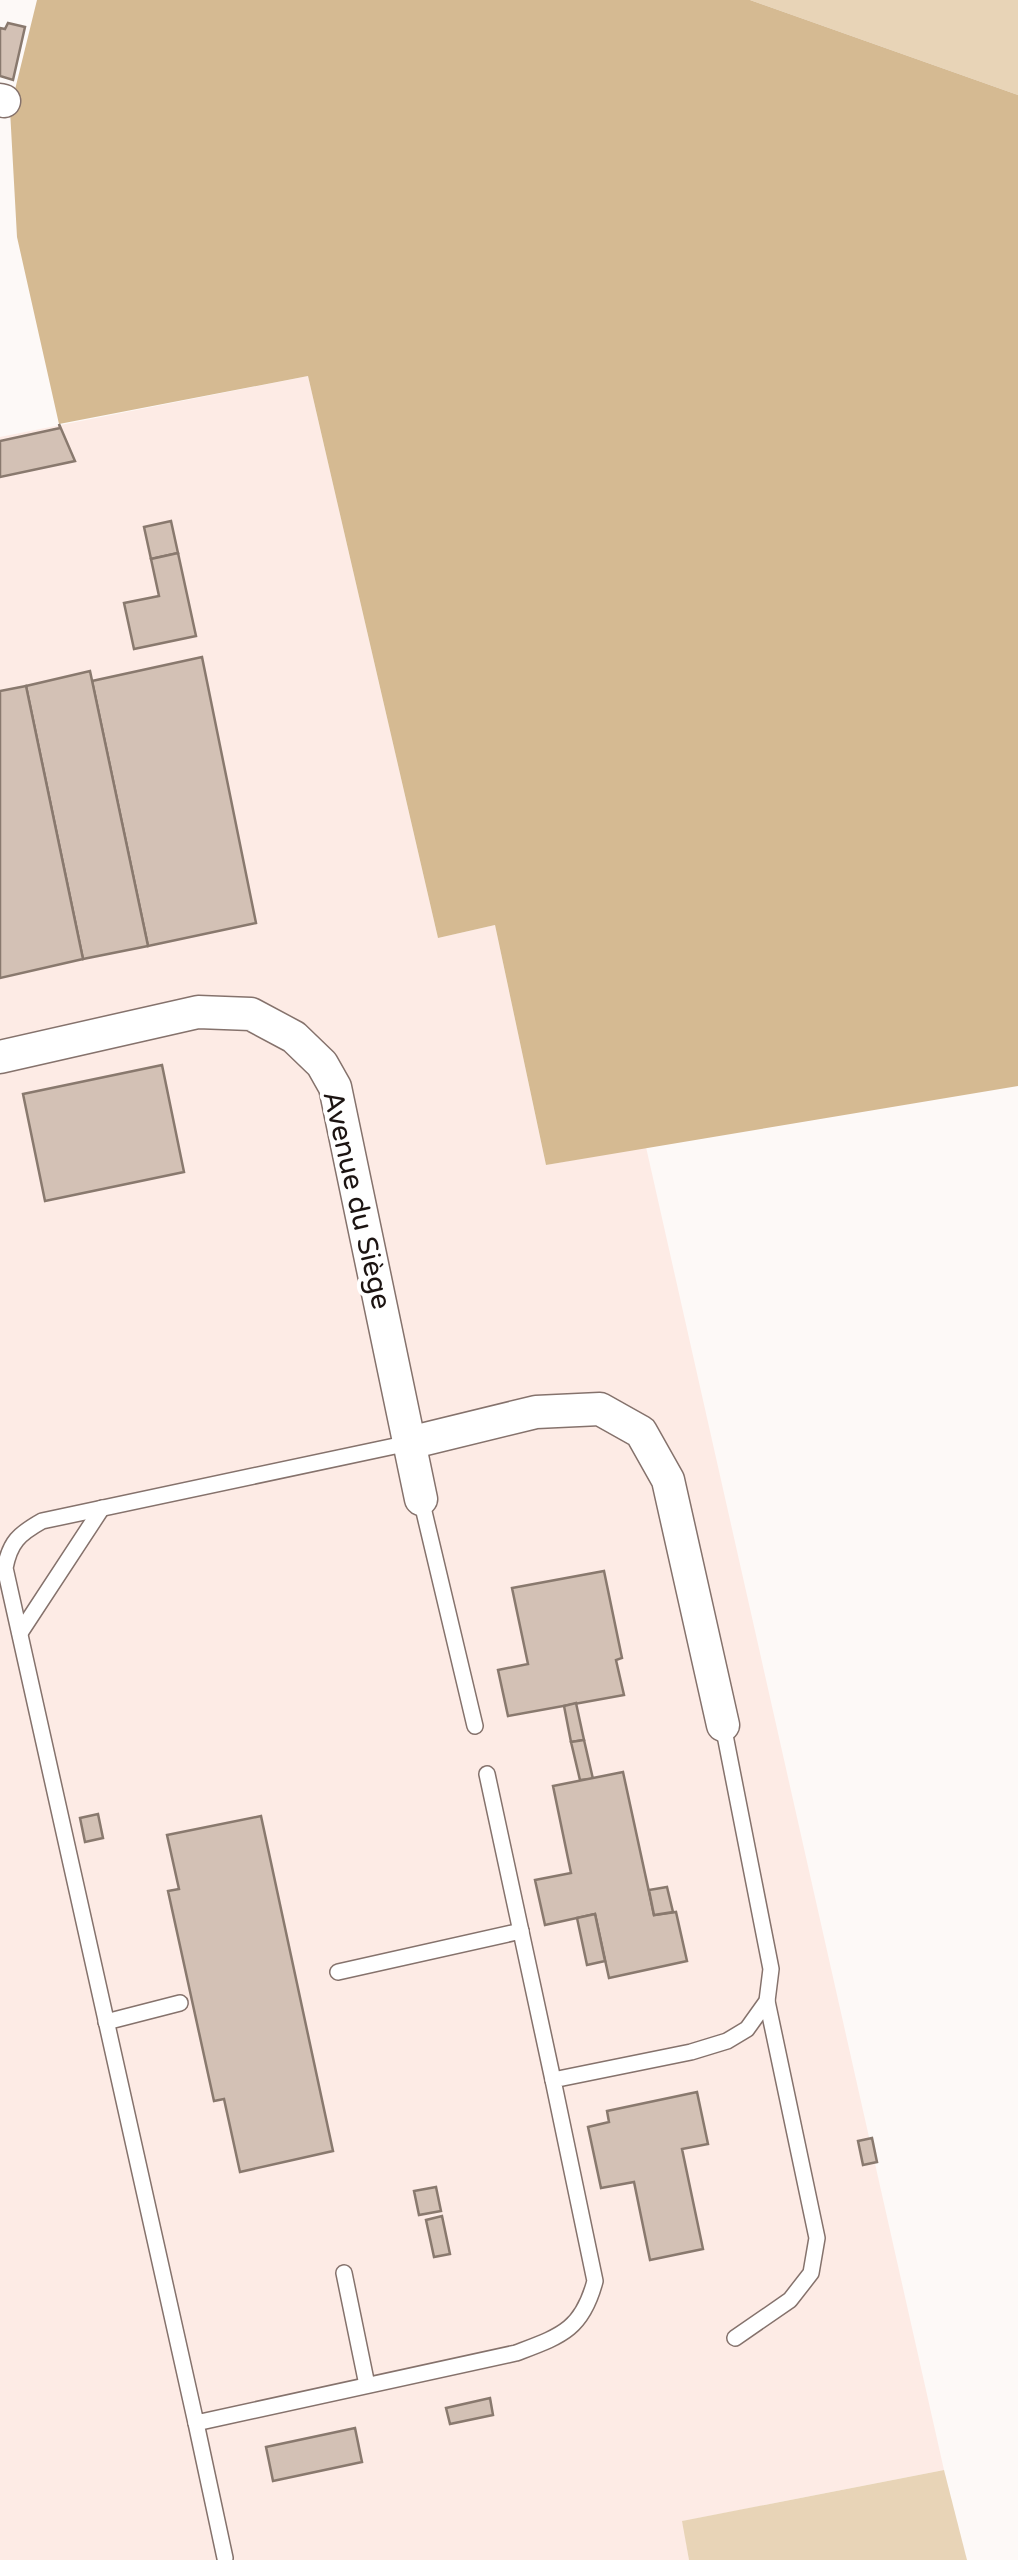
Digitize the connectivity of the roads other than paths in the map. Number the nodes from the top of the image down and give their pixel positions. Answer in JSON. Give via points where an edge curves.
{"nodes":[{"id":1,"x":0,"y":1057,"type":"edge"},
{"id":2,"x":409,"y":1443,"type":"junction"},
{"id":3,"x":421,"y":1499,"type":"joint"},
{"id":4,"x":102,"y":1508,"type":"junction"},
{"id":5,"x":20,"y":1633,"type":"junction"},
{"id":6,"x":723,"y":1724,"type":"joint"},
{"id":7,"x":475,"y":1726,"type":"dead end"},
{"id":8,"x":486,"y":1774,"type":"dead end"},
{"id":9,"x":521,"y":1931,"type":"junction"},
{"id":10,"x":338,"y":1972,"type":"dead end"},
{"id":11,"x":767,"y":2001,"type":"junction"},
{"id":12,"x":180,"y":2003,"type":"dead end"},
{"id":13,"x":106,"y":2022,"type":"junction"},
{"id":14,"x":553,"y":2080,"type":"junction"},
{"id":15,"x":344,"y":2272,"type":"dead end"},
{"id":16,"x":735,"y":2338,"type":"dead end"},
{"id":17,"x":367,"y":2385,"type":"junction"},
{"id":18,"x":196,"y":2423,"type":"junction"},
{"id":19,"x":225,"y":2558,"type":"edge"}],
"edges":[{"from":1,"to":2,"type":"street","name":"Avenue du Siège","via":[[198,1012],[252,1014],[294,1036],[335,1088]]},
{"from":2,"to":3,"type":"street","name":"Avenue du Siège"},
{"from":2,"to":4,"type":"lane"},
{"from":2,"to":6,"type":"street","via":[[552,1411],[600,1409],[641,1432],[668,1480]]},
{"from":3,"to":7,"type":"lane"},
{"from":4,"to":5,"type":"lane"},
{"from":4,"to":5,"type":"lane","via":[[42,1521],[10,1544],[5,1568]]},
{"from":5,"to":13,"type":"lane"},
{"from":6,"to":11,"type":"lane","via":[[771,1969]]},
{"from":8,"to":9,"type":"lane"},
{"from":9,"to":10,"type":"lane"},
{"from":9,"to":14,"type":"lane"},
{"from":11,"to":14,"type":"lane","via":[[727,2041]]},
{"from":11,"to":16,"type":"lane","via":[[816,2238],[810,2273],[790,2300]]},
{"from":12,"to":13,"type":"lane"},
{"from":13,"to":18,"type":"lane"},
{"from":14,"to":17,"type":"lane","via":[[595,2281],[587,2310],[558,2338]]},
{"from":15,"to":17,"type":"lane"},
{"from":17,"to":18,"type":"lane"},
{"from":18,"to":19,"type":"lane"}]}
